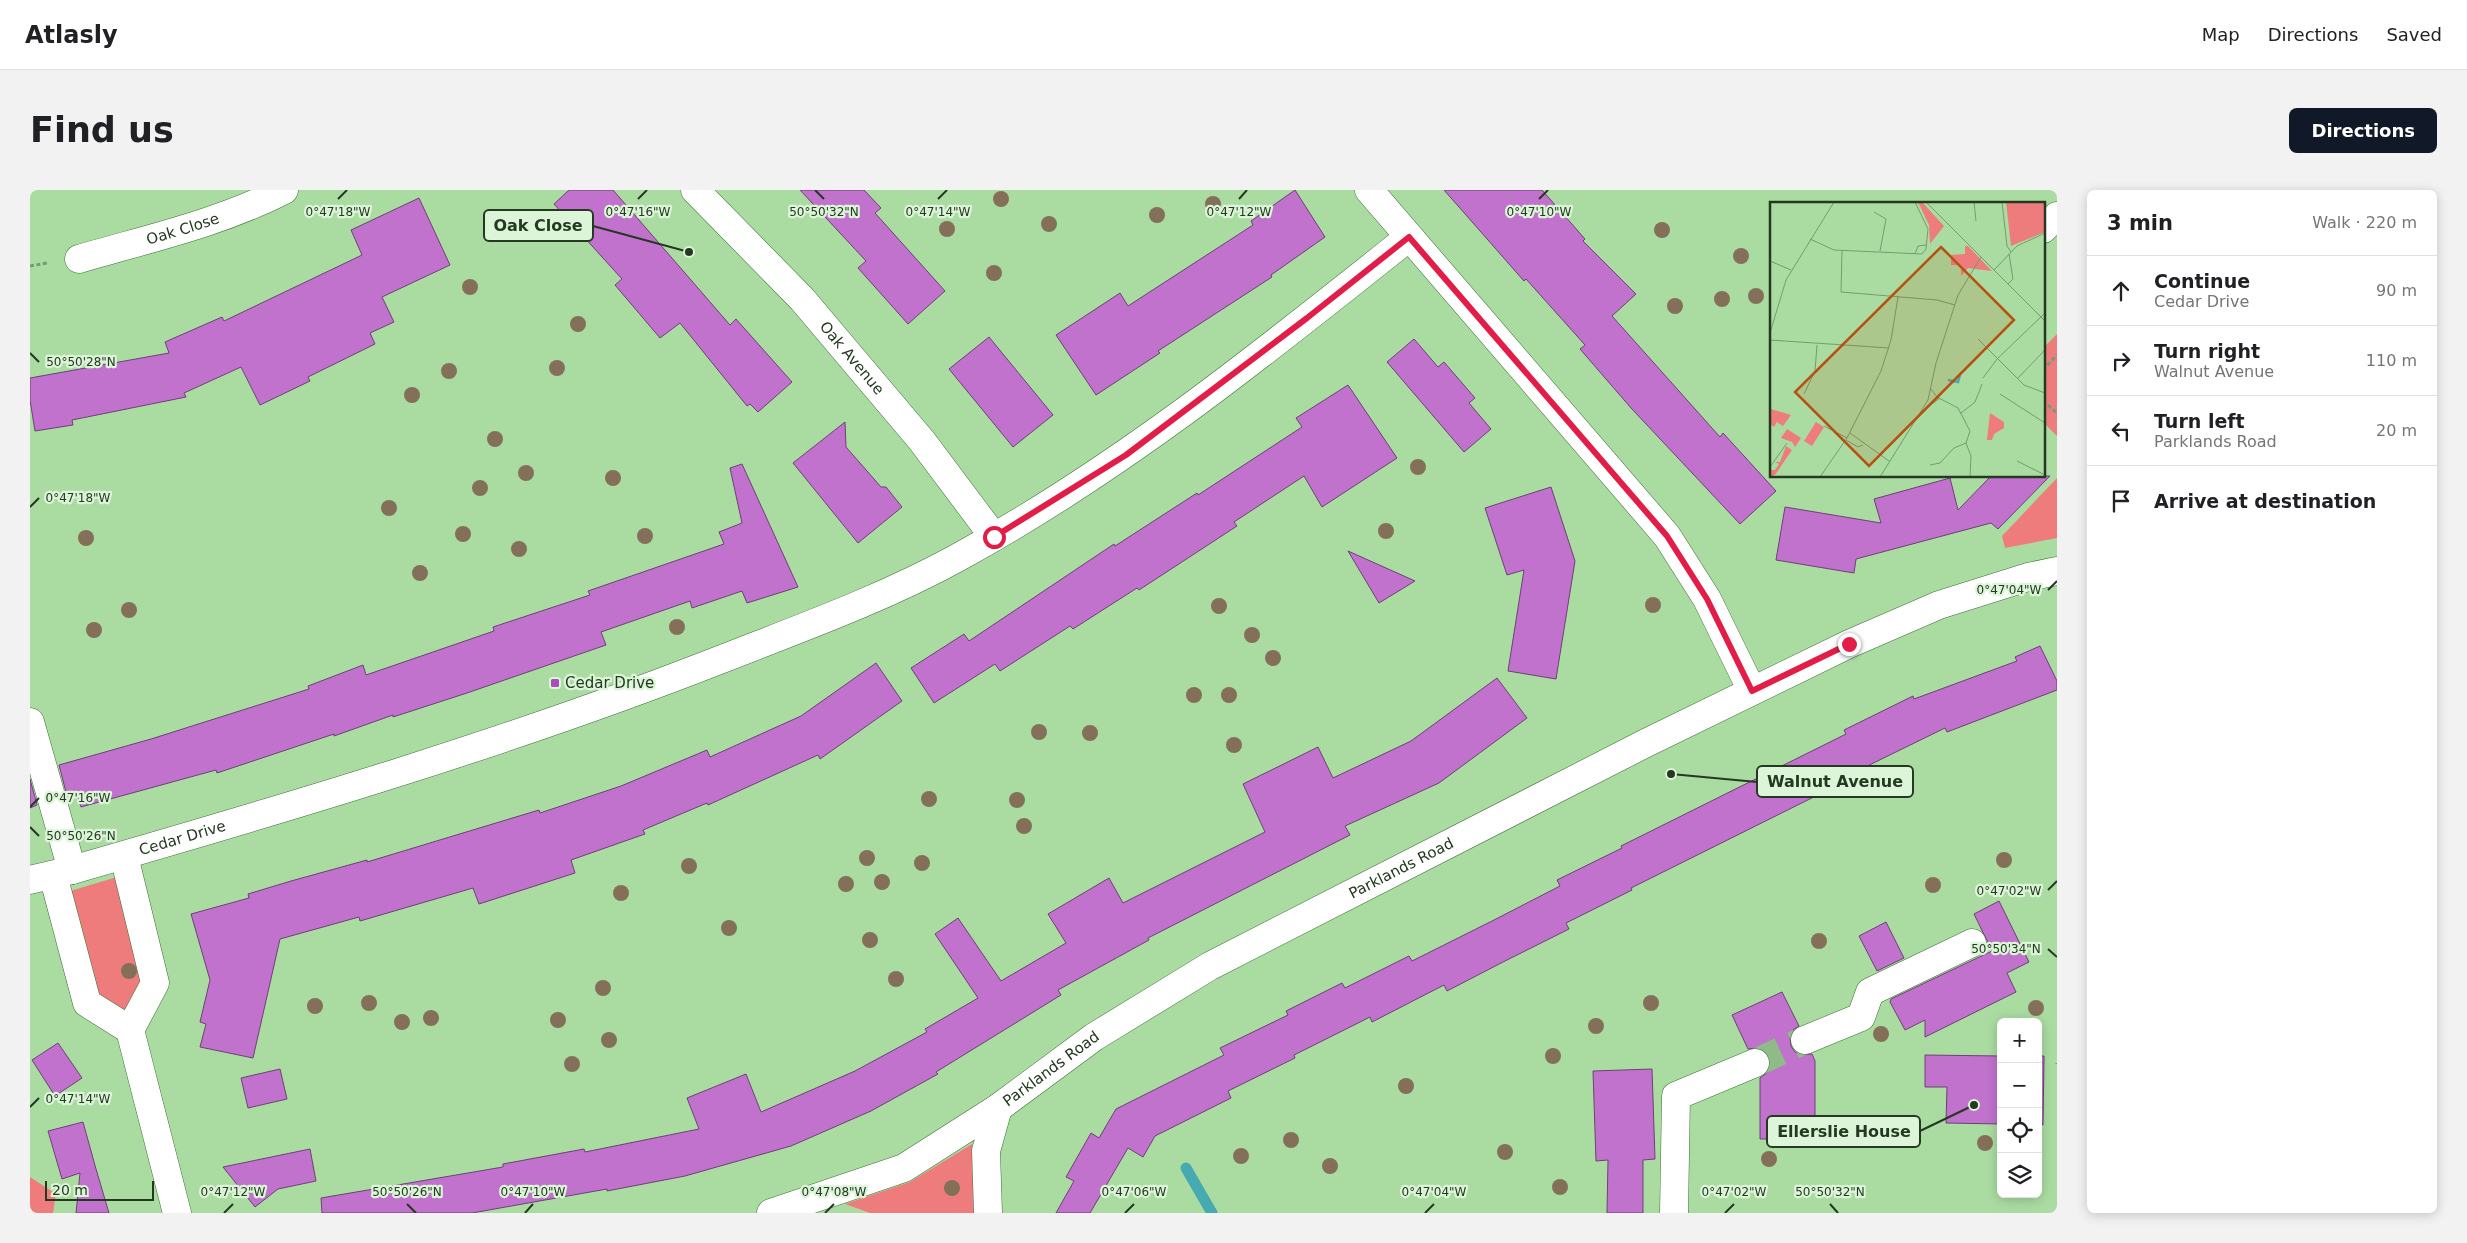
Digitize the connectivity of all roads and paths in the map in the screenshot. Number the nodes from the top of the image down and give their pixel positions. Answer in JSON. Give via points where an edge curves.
{"nodes":[{"id":1,"x":284,"y":190,"type":"edge"},
{"id":2,"x":694,"y":190,"type":"edge"},
{"id":3,"x":1369,"y":190,"type":"edge"},
{"id":4,"x":2057,"y":216,"type":"edge"},
{"id":5,"x":2044,"y":228,"type":"edge"},
{"id":6,"x":1409,"y":237,"type":"junction"},
{"id":7,"x":79,"y":259,"type":"dead end"},
{"id":8,"x":2057,"y":355,"type":"edge"},
{"id":9,"x":2044,"y":369,"type":"edge"},
{"id":10,"x":2044,"y":401,"type":"edge"},
{"id":11,"x":2057,"y":413,"type":"edge"},
{"id":12,"x":994,"y":537,"type":"junction"},
{"id":13,"x":2057,"y":571,"type":"edge"},
{"id":14,"x":1752,"y":691,"type":"junction"},
{"id":15,"x":30,"y":722,"type":"edge"},
{"id":16,"x":124,"y":856,"type":"junction"},
{"id":17,"x":52,"y":875,"type":"edge"},
{"id":18,"x":1972,"y":943,"type":"dead end"},
{"id":19,"x":130,"y":1030,"type":"junction"},
{"id":20,"x":1805,"y":1040,"type":"tunnel mouth"},
{"id":21,"x":1755,"y":1063,"type":"tunnel mouth"},
{"id":22,"x":998,"y":1108,"type":"junction"},
{"id":23,"x":790,"y":1211,"type":"edge"},
{"id":24,"x":176,"y":1213,"type":"edge"},
{"id":25,"x":988,"y":1213,"type":"edge"},
{"id":26,"x":1674,"y":1213,"type":"edge"}],
"edges":[{"from":1,"to":7,"type":"street","name":"Oak Close","via":[[206,222]]},
{"from":2,"to":12,"type":"street","name":"Oak Avenue","via":[[802,299],[922,442]]},
{"from":3,"to":6,"type":"street"},
{"from":4,"to":5,"type":"street"},
{"from":6,"to":12,"type":"street","name":"Cedar Drive","via":[[1126,455]]},
{"from":6,"to":14,"type":"street","via":[[1667,536],[1707,599]]},
{"from":8,"to":9,"type":"path"},
{"from":10,"to":11,"type":"path"},
{"from":12,"to":16,"type":"street","name":"Cedar Drive","via":[[872,599],[639,692],[367,783]]},
{"from":13,"to":14,"type":"street","name":"Parklands Road","via":[[1939,605]]},
{"from":14,"to":22,"type":"street","name":"Parklands Road","via":[[1210,966],[1094,1037]]},
{"from":15,"to":17,"type":"street"},
{"from":16,"to":17,"type":"street","name":"Cedar Drive"},
{"from":16,"to":19,"type":"street","name":"Cedar Drive","via":[[155,983]]},
{"from":17,"to":19,"type":"street","via":[[87,1003]]},
{"from":18,"to":20,"type":"street","via":[[1870,992],[1860,1017]]},
{"from":19,"to":24,"type":"street"},
{"from":21,"to":26,"type":"street","via":[[1676,1096]]},
{"from":22,"to":23,"type":"street","name":"Parklands Road","via":[[904,1168]]},
{"from":22,"to":25,"type":"street","via":[[986,1151]]}]}
